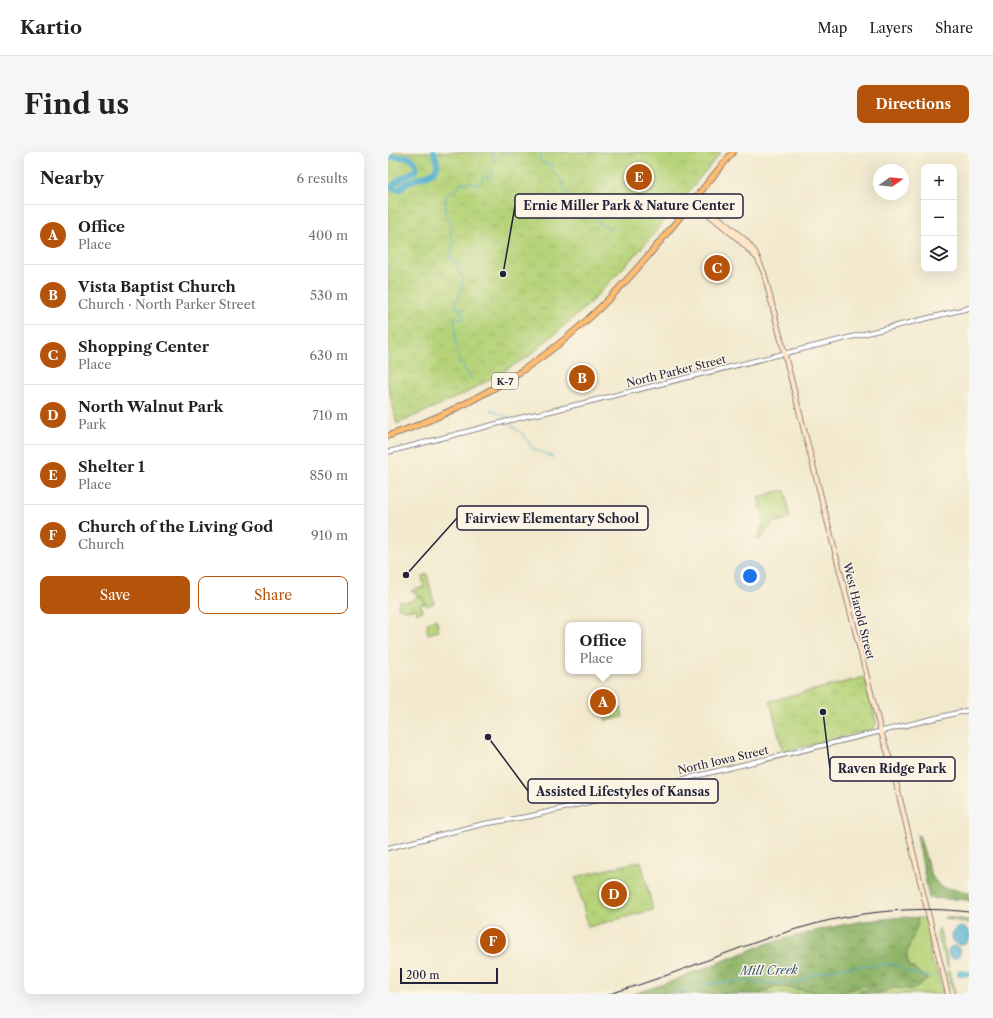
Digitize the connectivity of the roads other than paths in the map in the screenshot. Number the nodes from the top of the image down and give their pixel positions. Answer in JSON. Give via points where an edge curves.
{"nodes":[{"id":1,"x":733,"y":152,"type":"edge"},
{"id":2,"x":694,"y":200,"type":"junction"},
{"id":3,"x":969,"y":308,"type":"edge"},
{"id":4,"x":784,"y":353,"type":"junction"},
{"id":5,"x":388,"y":436,"type":"edge"},
{"id":6,"x":388,"y":452,"type":"edge"},
{"id":7,"x":969,"y":710,"type":"edge"},
{"id":8,"x":881,"y":732,"type":"junction"},
{"id":9,"x":388,"y":848,"type":"edge"},
{"id":10,"x":948,"y":994,"type":"edge"}],
"edges":[{"from":1,"to":2,"type":"highway","number":"K-7"},
{"from":2,"to":4,"type":"main road","name":"West Harold Street","via":[[698,200],[756,252]]},
{"from":2,"to":5,"type":"highway","number":"K-7","via":[[616,291],[585,322],[554,347],[519,373],[474,399]]},
{"from":3,"to":4,"type":"street","name":"North Parker Street"},
{"from":4,"to":6,"type":"street","name":"North Parker Street"},
{"from":4,"to":8,"type":"main road","name":"West Harold Street"},
{"from":7,"to":8,"type":"street","name":"North Iowa Street"},
{"from":8,"to":9,"type":"street","name":"North Iowa Street"},
{"from":8,"to":10,"type":"main road","name":"West Harold Street","via":[[891,763]]}]}
